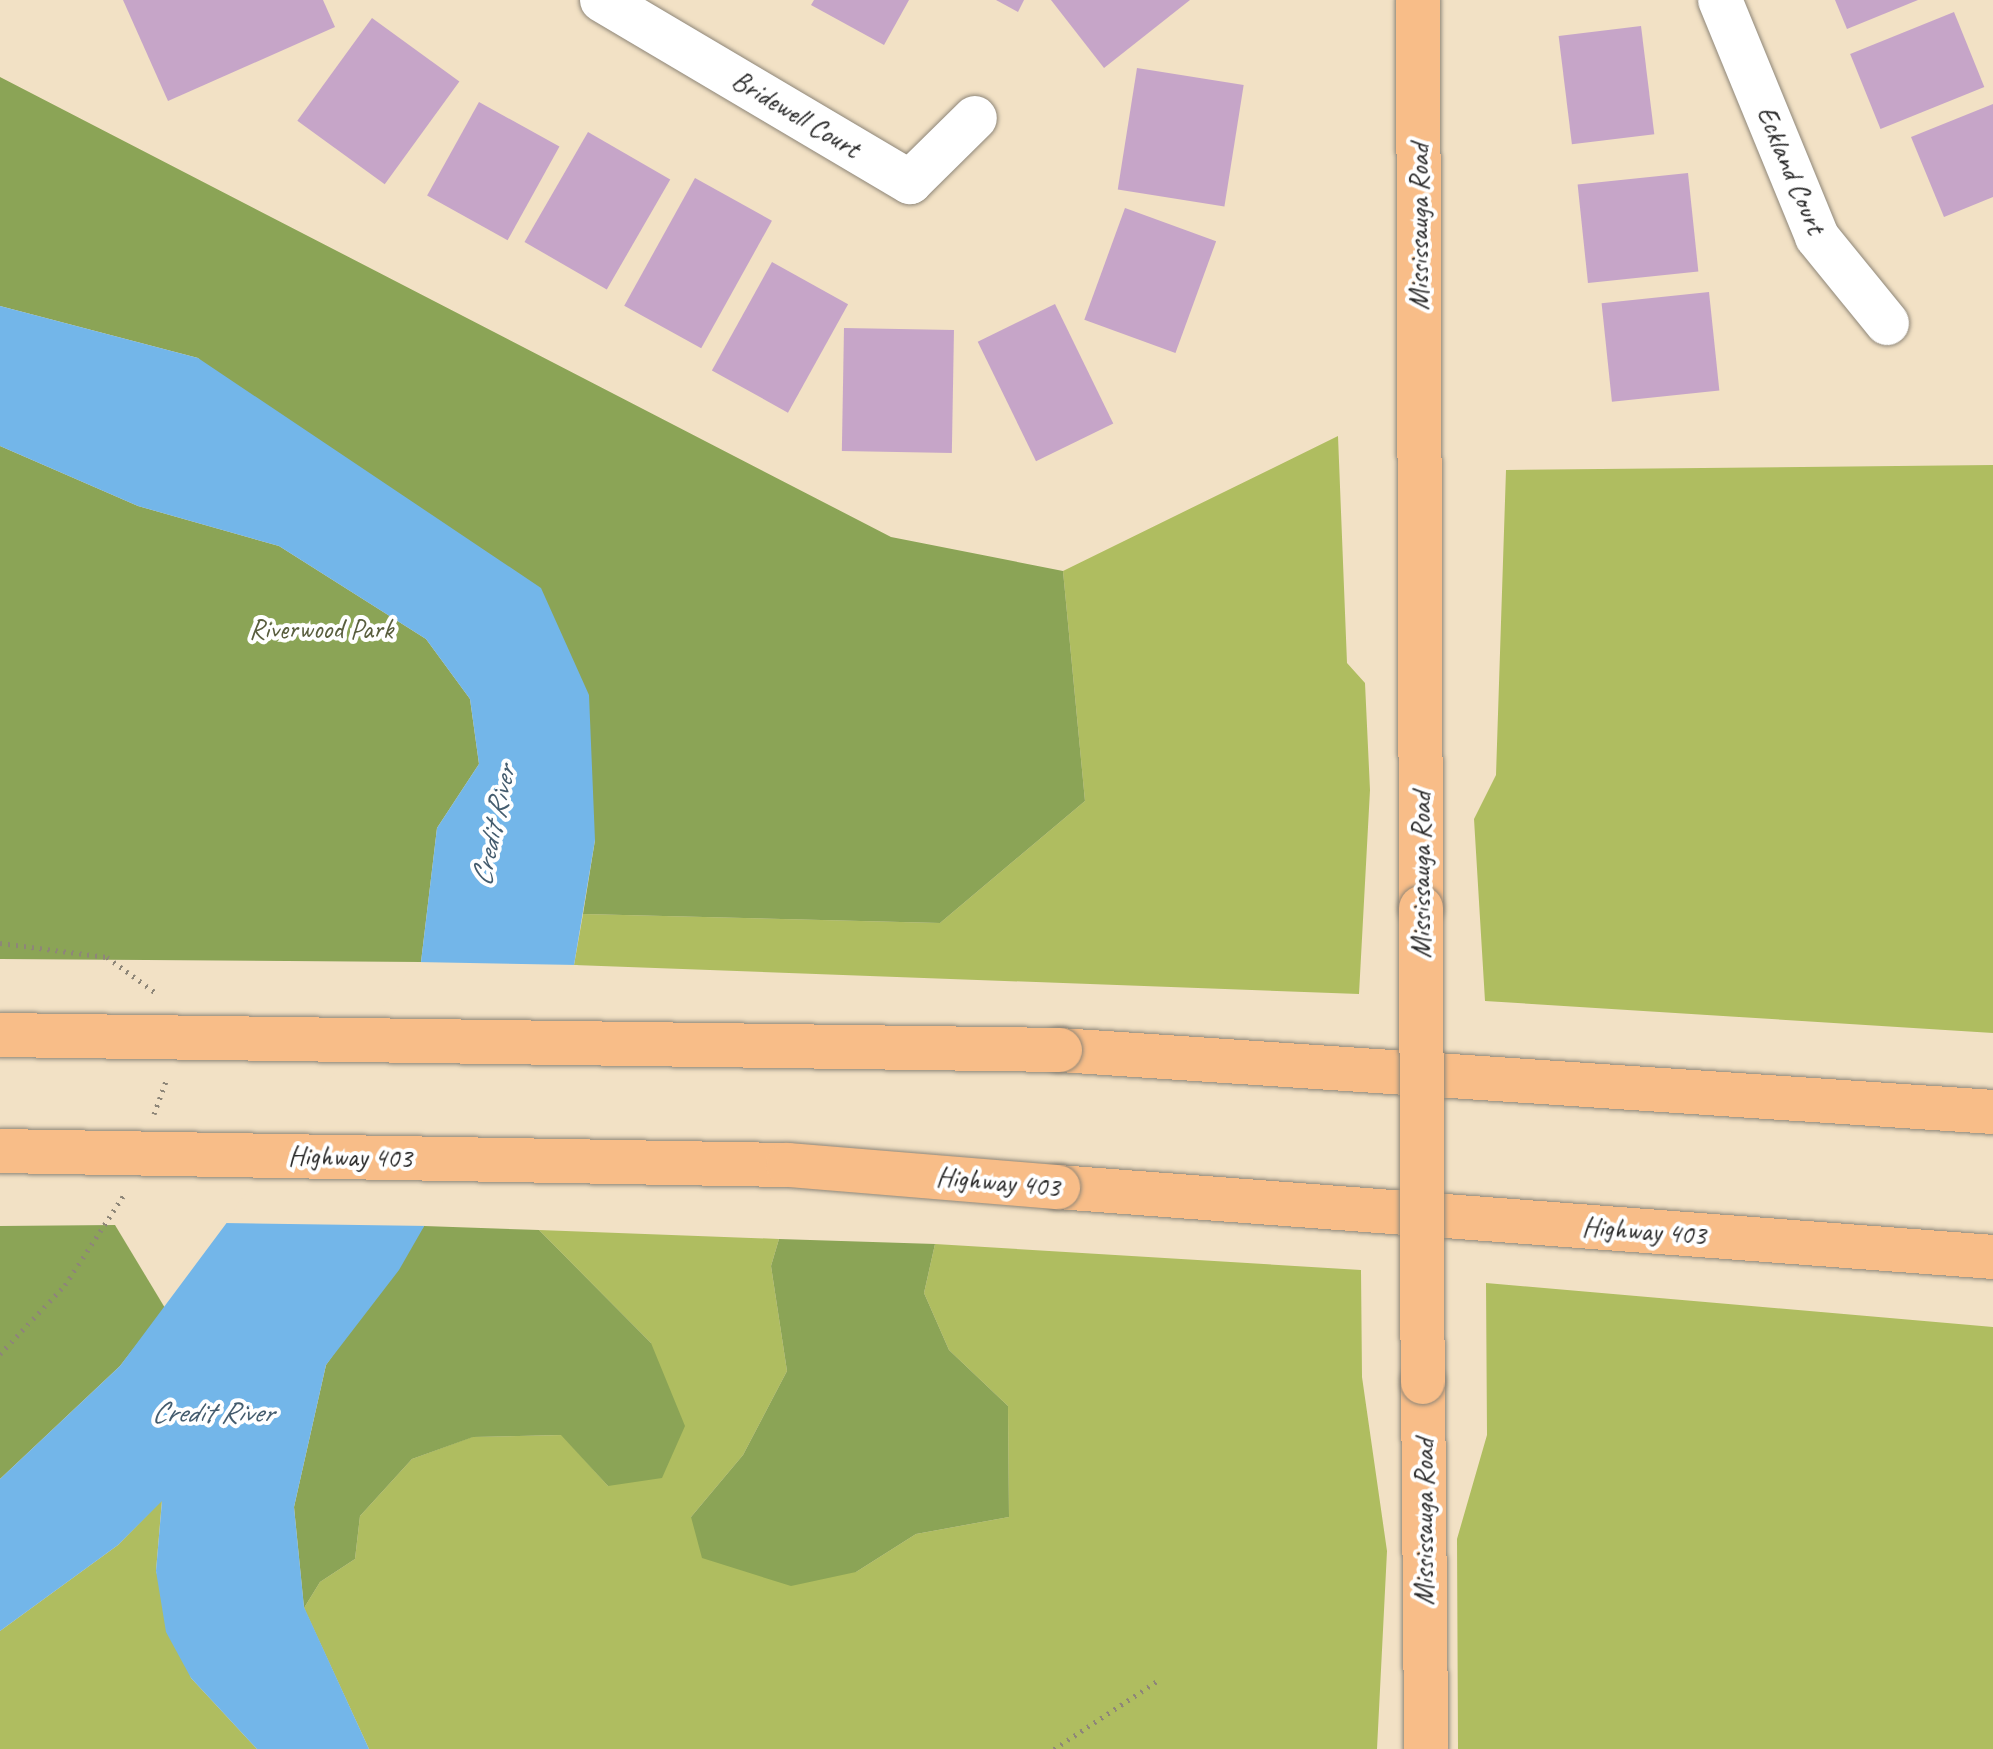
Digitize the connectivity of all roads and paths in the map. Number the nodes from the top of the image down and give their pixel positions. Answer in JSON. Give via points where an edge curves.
{"nodes":[{"id":1,"x":602,"y":0,"type":"edge"},
{"id":2,"x":1418,"y":0,"type":"edge"},
{"id":3,"x":1720,"y":0,"type":"edge"},
{"id":4,"x":975,"y":118,"type":"dead end"},
{"id":5,"x":1887,"y":323,"type":"dead end"},
{"id":6,"x":0,"y":1035,"type":"edge"},
{"id":7,"x":1993,"y":1112,"type":"edge"},
{"id":8,"x":0,"y":1151,"type":"edge"},
{"id":9,"x":1993,"y":1257,"type":"edge"},
{"id":10,"x":65,"y":1285,"type":"dead end"},
{"id":11,"x":0,"y":1354,"type":"edge"},
{"id":12,"x":1157,"y":1681,"type":"dead end"},
{"id":13,"x":1054,"y":1749,"type":"edge"},
{"id":14,"x":1426,"y":1749,"type":"edge"}],
"edges":[{"from":1,"to":4,"type":"street","name":"Bridewell Court","via":[[910,182]]},
{"from":2,"to":14,"type":"main road","name":"Mississauga Road","bridge":true},
{"from":3,"to":5,"type":"street","name":"Eckland Court","via":[[1817,237]]},
{"from":6,"to":7,"type":"main road","bridge":true,"via":[[1060,1050]]},
{"from":8,"to":9,"type":"main road","name":"Highway 403","bridge":true,"via":[[788,1165]]},
{"from":10,"to":11,"type":"path"},
{"from":12,"to":13,"type":"path"}]}
